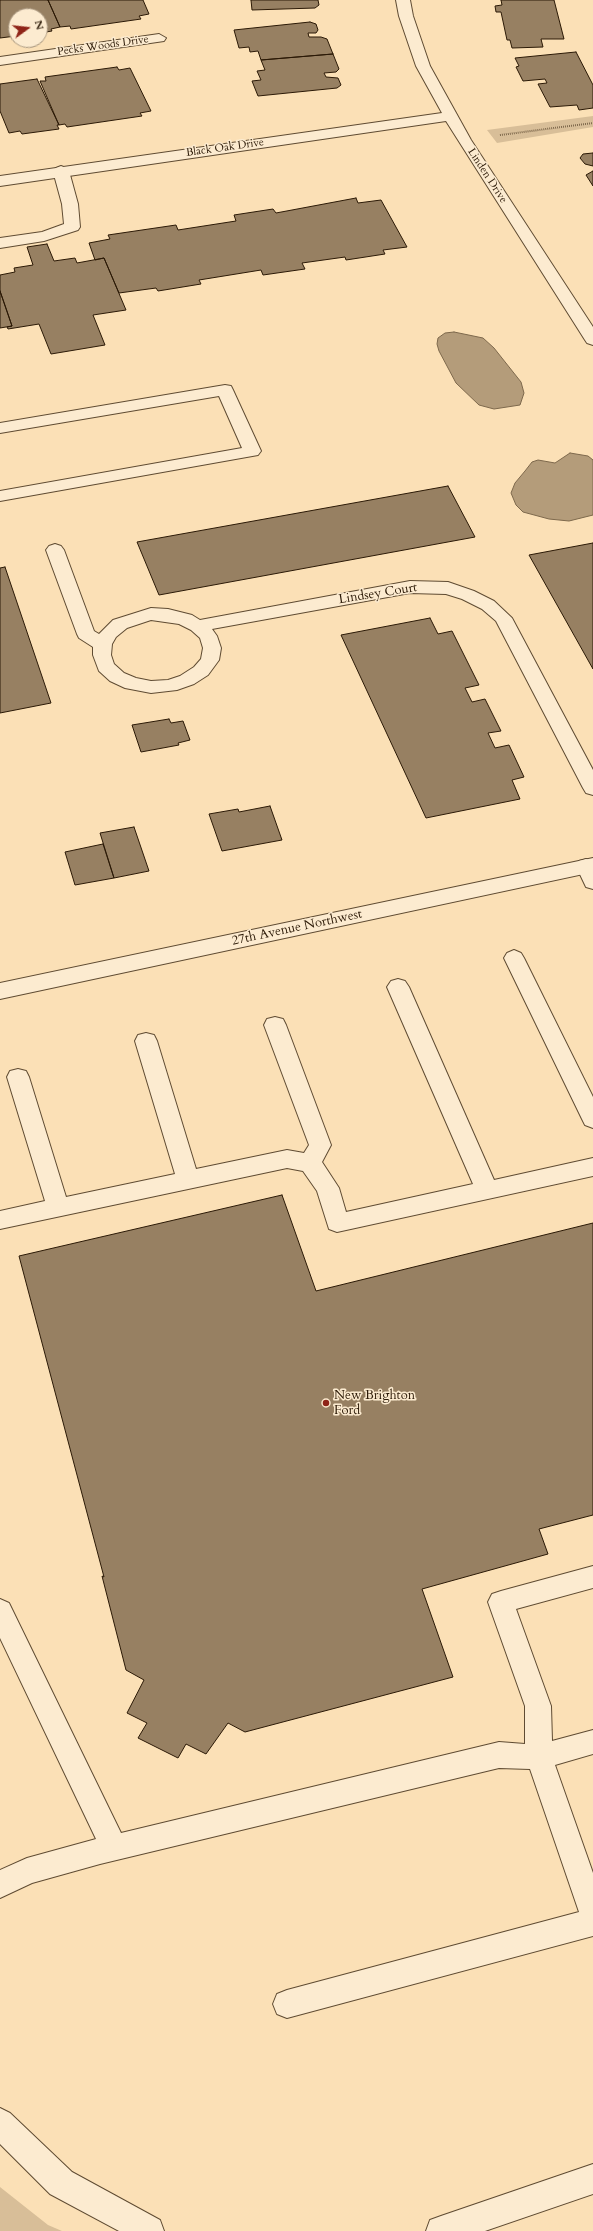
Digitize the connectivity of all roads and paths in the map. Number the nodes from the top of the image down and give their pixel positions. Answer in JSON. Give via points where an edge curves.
{"nodes":[{"id":1,"x":403,"y":0,"type":"edge"},
{"id":2,"x":159,"y":38,"type":"dead end"},
{"id":3,"x":0,"y":61,"type":"edge"},
{"id":4,"x":451,"y":116,"type":"junction"},
{"id":5,"x":593,"y":123,"type":"edge"},
{"id":6,"x":464,"y":140,"type":"junction"},
{"id":7,"x":61,"y":172,"type":"junction"},
{"id":8,"x":0,"y":181,"type":"edge"},
{"id":9,"x":0,"y":243,"type":"edge"},
{"id":10,"x":593,"y":340,"type":"edge"},
{"id":11,"x":0,"y":428,"type":"edge"},
{"id":12,"x":0,"y":496,"type":"edge"},
{"id":13,"x":55,"y":550,"type":"dead end"},
{"id":14,"x":198,"y":626,"type":"junction"},
{"id":15,"x":102,"y":644,"type":"junction"},
{"id":16,"x":593,"y":788,"type":"edge"},
{"id":17,"x":591,"y":871,"type":"edge"},
{"id":18,"x":514,"y":958,"type":"dead end"},
{"id":19,"x":398,"y":987,"type":"dead end"},
{"id":20,"x":0,"y":991,"type":"edge"},
{"id":21,"x":275,"y":1025,"type":"dead end"},
{"id":22,"x":146,"y":1041,"type":"dead end"},
{"id":23,"x":18,"y":1077,"type":"dead end"},
{"id":24,"x":593,"y":1119,"type":"edge"},
{"id":25,"x":310,"y":1163,"type":"junction"},
{"id":26,"x":593,"y":1166,"type":"edge"},
{"id":27,"x":188,"y":1180,"type":"junction"},
{"id":28,"x":487,"y":1190,"type":"junction"},
{"id":29,"x":58,"y":1207,"type":"junction"},
{"id":30,"x":0,"y":1220,"type":"edge"},
{"id":31,"x":593,"y":1577,"type":"edge"},
{"id":32,"x":0,"y":1611,"type":"edge"},
{"id":33,"x":593,"y":1742,"type":"edge"},
{"id":34,"x":539,"y":1757,"type":"junction"},
{"id":35,"x":114,"y":1847,"type":"junction"},
{"id":36,"x":0,"y":1885,"type":"edge"},
{"id":37,"x":593,"y":1912,"type":"edge"},
{"id":38,"x":593,"y":1922,"type":"edge"},
{"id":39,"x":287,"y":2004,"type":"dead end"},
{"id":40,"x":0,"y":2123,"type":"edge"},
{"id":41,"x":593,"y":2179,"type":"edge"},
{"id":42,"x":149,"y":2231,"type":"edge"},
{"id":43,"x":441,"y":2231,"type":"edge"}],
"edges":[{"from":1,"to":4,"type":"street","name":"Linden Drive","via":[[423,66]]},
{"from":2,"to":3,"type":"street","name":"Pecks Woods Drive"},
{"from":4,"to":6,"type":"street","name":"Linden Drive"},
{"from":4,"to":7,"type":"street","name":"Black Oak Drive"},
{"from":5,"to":6,"type":"path"},
{"from":6,"to":10,"type":"street","name":"Linden Drive"},
{"from":7,"to":8,"type":"street","name":"Black Oak Drive"},
{"from":7,"to":9,"type":"street","via":[[70,204],[72,227],[44,236]]},
{"from":11,"to":12,"type":"street","via":[[225,390],[252,451]]},
{"from":13,"to":15,"type":"street","via":[[86,634]]},
{"from":14,"to":15,"type":"street","via":[[185,619],[152,614],[120,624],[109,633]]},
{"from":14,"to":15,"type":"street","via":[[208,636],[212,648],[210,660],[201,672],[170,686],[138,685],[117,677],[106,667]]},
{"from":14,"to":16,"type":"street","name":"Lindsey Court","via":[[410,587],[448,588],[468,595],[488,605],[503,618]]},
{"from":17,"to":20,"type":"street","name":"27th Avenue Northwest"},
{"from":18,"to":24,"type":"street"},
{"from":19,"to":28,"type":"street"},
{"from":21,"to":25,"type":"street","via":[[320,1145]]},
{"from":22,"to":27,"type":"street"},
{"from":23,"to":29,"type":"street"},
{"from":25,"to":27,"type":"street","via":[[287,1159]]},
{"from":25,"to":28,"type":"street","via":[[328,1188],[337,1223]]},
{"from":26,"to":28,"type":"street"},
{"from":27,"to":29,"type":"street"},
{"from":29,"to":30,"type":"street"},
{"from":31,"to":34,"type":"street","via":[[501,1602],[538,1706]]},
{"from":32,"to":35,"type":"street"},
{"from":33,"to":34,"type":"street"},
{"from":34,"to":35,"type":"street","via":[[499,1755]]},
{"from":34,"to":37,"type":"street"},
{"from":35,"to":36,"type":"street","via":[[27,1871]]},
{"from":38,"to":39,"type":"street"},
{"from":40,"to":42,"type":"street","via":[[61,2183]]},
{"from":41,"to":43,"type":"street"}]}
